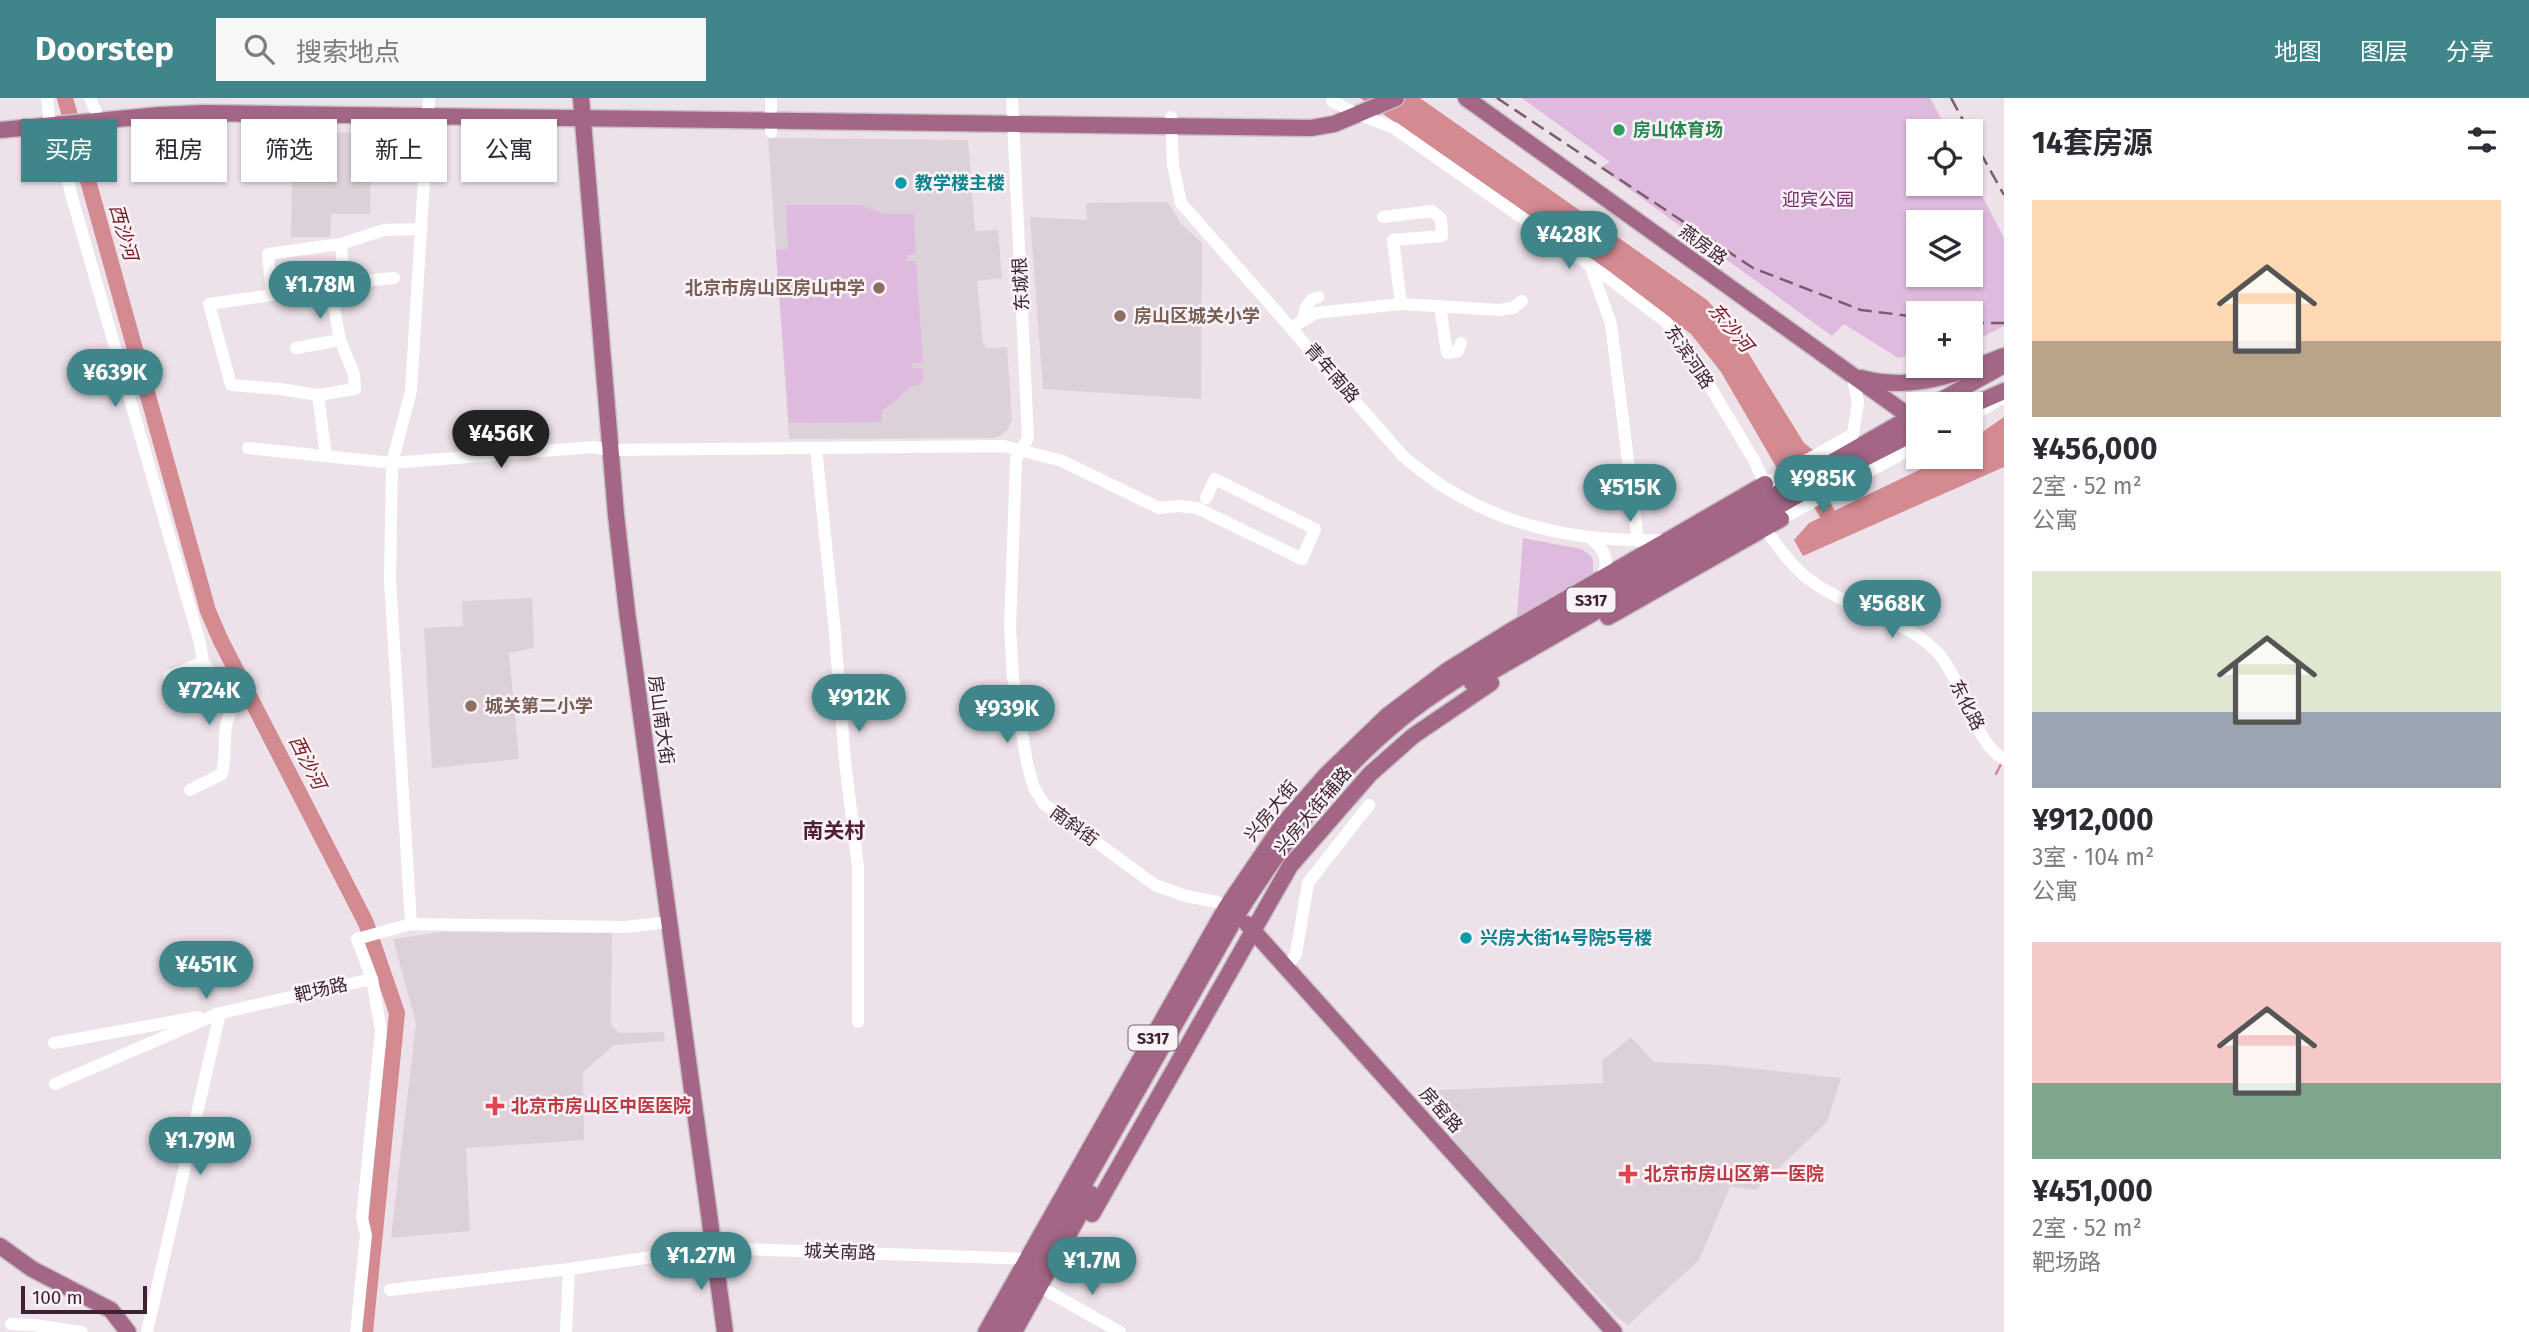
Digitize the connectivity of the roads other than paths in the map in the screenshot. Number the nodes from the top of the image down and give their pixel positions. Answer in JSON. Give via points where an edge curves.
{"nodes":[{"id":1,"x":47,"y":98,"type":"edge"},
{"id":2,"x":1012,"y":98,"type":"edge"},
{"id":3,"x":1396,"y":98,"type":"edge"},
{"id":4,"x":1465,"y":98,"type":"edge"},
{"id":5,"x":1356,"y":106,"type":"edge"},
{"id":6,"x":430,"y":107,"type":"edge"},
{"id":7,"x":582,"y":109,"type":"edge"},
{"id":8,"x":89,"y":111,"type":"edge"},
{"id":9,"x":771,"y":116,"type":"edge"},
{"id":10,"x":54,"y":119,"type":"edge"},
{"id":11,"x":69,"y":119,"type":"edge"},
{"id":12,"x":1014,"y":120,"type":"junction"},
{"id":13,"x":0,"y":121,"type":"edge"},
{"id":14,"x":21,"y":122,"type":"edge"},
{"id":15,"x":1171,"y":122,"type":"junction"},
{"id":16,"x":21,"y":128,"type":"edge"},
{"id":17,"x":0,"y":130,"type":"edge"},
{"id":18,"x":69,"y":182,"type":"edge"},
{"id":19,"x":1383,"y":217,"type":"dead end"},
{"id":20,"x":422,"y":229,"type":"junction"},
{"id":21,"x":341,"y":244,"type":"junction"},
{"id":22,"x":1590,"y":265,"type":"junction"},
{"id":23,"x":394,"y":278,"type":"dead end"},
{"id":24,"x":345,"y":283,"type":"junction"},
{"id":25,"x":1318,"y":298,"type":"dead end"},
{"id":26,"x":1522,"y":301,"type":"dead end"},
{"id":27,"x":1401,"y":304,"type":"junction"},
{"id":28,"x":1440,"y":306,"type":"junction"},
{"id":29,"x":1298,"y":324,"type":"junction"},
{"id":30,"x":340,"y":340,"type":"junction"},
{"id":31,"x":1461,"y":343,"type":"dead end"},
{"id":32,"x":296,"y":348,"type":"dead end"},
{"id":33,"x":2004,"y":356,"type":"edge"},
{"id":34,"x":2004,"y":365,"type":"edge"},
{"id":35,"x":1852,"y":375,"type":"junction"},
{"id":36,"x":1956,"y":392,"type":"edge"},
{"id":37,"x":2004,"y":394,"type":"edge"},
{"id":38,"x":318,"y":395,"type":"junction"},
{"id":39,"x":1983,"y":401,"type":"edge"},
{"id":40,"x":1983,"y":408,"type":"edge"},
{"id":41,"x":1906,"y":414,"type":"edge"},
{"id":42,"x":1906,"y":426,"type":"edge"},
{"id":43,"x":248,"y":448,"type":"dead end"},
{"id":44,"x":816,"y":448,"type":"junction"},
{"id":45,"x":1906,"y":448,"type":"edge"},
{"id":46,"x":611,"y":450,"type":"junction"},
{"id":47,"x":1021,"y":450,"type":"junction"},
{"id":48,"x":326,"y":456,"type":"junction"},
{"id":49,"x":1841,"y":462,"type":"junction"},
{"id":50,"x":393,"y":463,"type":"junction"},
{"id":51,"x":1206,"y":498,"type":"dead end"},
{"id":52,"x":1773,"y":504,"type":"junction"},
{"id":53,"x":1764,"y":528,"type":"junction"},
{"id":54,"x":1715,"y":529,"type":"junction"},
{"id":55,"x":1587,"y":537,"type":"junction"},
{"id":56,"x":1671,"y":539,"type":"junction"},
{"id":57,"x":1638,"y":541,"type":"junction"},
{"id":58,"x":1672,"y":580,"type":"junction"},
{"id":59,"x":1647,"y":582,"type":"junction"},
{"id":60,"x":1593,"y":585,"type":"junction"},
{"id":61,"x":1504,"y":635,"type":"junction"},
{"id":62,"x":203,"y":662,"type":"junction"},
{"id":63,"x":1468,"y":672,"type":"junction"},
{"id":64,"x":169,"y":676,"type":"dead end"},
{"id":65,"x":1341,"y":759,"type":"junction"},
{"id":66,"x":2004,"y":759,"type":"edge"},
{"id":67,"x":1330,"y":788,"type":"junction"},
{"id":68,"x":190,"y":790,"type":"dead end"},
{"id":69,"x":1369,"y":805,"type":"dead end"},
{"id":70,"x":1303,"y":828,"type":"junction"},
{"id":71,"x":1275,"y":835,"type":"junction"},
{"id":72,"x":1302,"y":853,"type":"junction"},
{"id":73,"x":1240,"y":919,"type":"junction"},
{"id":74,"x":669,"y":922,"type":"junction"},
{"id":75,"x":411,"y":924,"type":"junction"},
{"id":76,"x":1286,"y":968,"type":"junction"},
{"id":77,"x":372,"y":979,"type":"junction"},
{"id":78,"x":220,"y":1013,"type":"junction"},
{"id":79,"x":858,"y":1022,"type":"dead end"},
{"id":80,"x":1197,"y":1027,"type":"junction"},
{"id":81,"x":1181,"y":1035,"type":"junction"},
{"id":82,"x":54,"y":1043,"type":"dead end"},
{"id":83,"x":55,"y":1084,"type":"dead end"},
{"id":84,"x":0,"y":1247,"type":"edge"},
{"id":85,"x":714,"y":1248,"type":"junction"},
{"id":86,"x":0,"y":1258,"type":"edge"},
{"id":87,"x":1034,"y":1259,"type":"junction"},
{"id":88,"x":569,"y":1269,"type":"junction"},
{"id":89,"x":390,"y":1290,"type":"dead end"},
{"id":90,"x":1049,"y":1292,"type":"junction"},
{"id":91,"x":11,"y":1324,"type":"dead end"},
{"id":92,"x":82,"y":1332,"type":"edge"},
{"id":93,"x":122,"y":1332,"type":"edge"},
{"id":94,"x":128,"y":1332,"type":"edge"},
{"id":95,"x":147,"y":1332,"type":"edge"},
{"id":96,"x":356,"y":1332,"type":"edge"},
{"id":97,"x":566,"y":1332,"type":"edge"},
{"id":98,"x":725,"y":1332,"type":"edge"},
{"id":99,"x":986,"y":1332,"type":"edge"},
{"id":100,"x":1000,"y":1332,"type":"edge"},
{"id":101,"x":1014,"y":1332,"type":"edge"},
{"id":102,"x":1026,"y":1332,"type":"edge"},
{"id":103,"x":1120,"y":1332,"type":"edge"},
{"id":104,"x":1614,"y":1332,"type":"edge"}],
"edges":[{"from":1,"to":10,"type":"street"},
{"from":2,"to":12,"type":"street","name":"东城根"},
{"from":3,"to":5,"type":"main road"},
{"from":4,"to":35,"type":"main road","name":"燕房路"},
{"from":5,"to":15,"type":"main road","via":[[1310,119]]},
{"from":5,"to":22,"type":"street","name":"东滨河路"},
{"from":6,"to":7,"type":"main road"},
{"from":6,"to":8,"type":"main road","via":[[250,104]]},
{"from":6,"to":20,"type":"street"},
{"from":7,"to":9,"type":"main road"},
{"from":7,"to":46,"type":"main road","name":"房山南大街"},
{"from":8,"to":11,"type":"main road"},
{"from":9,"to":12,"type":"main road"},
{"from":12,"to":15,"type":"main road"},
{"from":12,"to":47,"type":"street","name":"东城根","via":[[1028,439]]},
{"from":13,"to":14,"type":"main road"},
{"from":15,"to":29,"type":"street","name":"青年南路","via":[[1181,203]]},
{"from":16,"to":17,"type":"main road"},
{"from":18,"to":62,"type":"street"},
{"from":19,"to":27,"type":"street","via":[[1432,211],[1441,219],[1442,236],[1394,240]]},
{"from":20,"to":21,"type":"street","via":[[384,230]]},
{"from":20,"to":50,"type":"street","via":[[411,391]]},
{"from":21,"to":24,"type":"street"},
{"from":21,"to":38,"type":"street","via":[[268,254],[272,295],[209,304],[231,385]]},
{"from":22,"to":52,"type":"street","name":"东滨河路","via":[[1679,335],[1754,460]]},
{"from":22,"to":57,"type":"street","via":[[1611,324]]},
{"from":23,"to":24,"type":"street"},
{"from":24,"to":30,"type":"street","via":[[332,296]]},
{"from":25,"to":29,"type":"street","via":[[1311,300]]},
{"from":26,"to":28,"type":"street","via":[[1499,310]]},
{"from":27,"to":28,"type":"street"},
{"from":27,"to":29,"type":"street","via":[[1316,313]]},
{"from":28,"to":31,"type":"street","via":[[1447,353],[1458,351]]},
{"from":29,"to":55,"type":"street","name":"青年南路","via":[[1404,456],[1424,474],[1476,507],[1505,519]]},
{"from":30,"to":32,"type":"street"},
{"from":30,"to":38,"type":"street","via":[[355,374],[355,389]]},
{"from":33,"to":35,"type":"main road","via":[[1920,382],[1888,383]]},
{"from":34,"to":36,"type":"main road"},
{"from":35,"to":41,"type":"main road","name":"燕房路"},
{"from":35,"to":49,"type":"street","via":[[1858,402],[1853,434]]},
{"from":37,"to":39,"type":"main road"},
{"from":37,"to":40,"type":"street"},
{"from":38,"to":48,"type":"street"},
{"from":42,"to":49,"type":"main road"},
{"from":43,"to":48,"type":"street"},
{"from":44,"to":46,"type":"street"},
{"from":44,"to":47,"type":"street","via":[[1004,446]]},
{"from":44,"to":79,"type":"street","via":[[858,867]]},
{"from":45,"to":49,"type":"street"},
{"from":46,"to":50,"type":"street","via":[[593,447]]},
{"from":46,"to":74,"type":"main road","name":"房山南大街","via":[[627,612]]},
{"from":47,"to":51,"type":"street","via":[[1062,461],[1159,508],[1197,508],[1302,559],[1315,529],[1215,479]]},
{"from":47,"to":73,"type":"street","name":"南斜街","via":[[1016,459],[1010,628],[1013,678],[1034,788],[1044,804],[1155,885],[1217,902]]},
{"from":48,"to":50,"type":"street"},
{"from":49,"to":52,"type":"main road"},
{"from":49,"to":52,"type":"street"},
{"from":50,"to":75,"type":"street","via":[[390,580]]},
{"from":52,"to":53,"type":"main road"},
{"from":52,"to":54,"type":"main road","name":"兴房大街","number":"S317"},
{"from":52,"to":56,"type":"main road","name":"兴房大街","number":"S317"},
{"from":52,"to":59,"type":"main road","name":"兴房大街","number":"S317"},
{"from":53,"to":58,"type":"main road","name":"兴房大街辅路","number":"S317"},
{"from":53,"to":66,"type":"street","name":"东化路","via":[[1810,580],[1915,632],[1939,654],[1989,747]]},
{"from":54,"to":56,"type":"main road"},
{"from":54,"to":63,"type":"main road","name":"兴房大街","number":"S317"},
{"from":55,"to":57,"type":"street","name":"青年南路"},
{"from":55,"to":60,"type":"street","via":[[1602,549],[1606,560],[1605,572]]},
{"from":56,"to":57,"type":"street","name":"青年南路"},
{"from":56,"to":60,"type":"main road","name":"兴房大街","number":"S317"},
{"from":58,"to":59,"type":"main road"},
{"from":58,"to":72,"type":"main road","name":"兴房大街辅路","number":"S317","via":[[1510,672],[1413,736],[1370,774]]},
{"from":59,"to":70,"type":"main road","name":"兴房大街","number":"S317","via":[[1456,692],[1360,769]]},
{"from":60,"to":61,"type":"main road","name":"兴房大街","number":"S317"},
{"from":61,"to":63,"type":"main road"},
{"from":61,"to":65,"type":"main road","name":"兴房大街","number":"S317","via":[[1387,716]]},
{"from":62,"to":64,"type":"street"},
{"from":62,"to":68,"type":"street","via":[[233,708],[225,720],[222,774]]},
{"from":63,"to":67,"type":"main road","name":"兴房大街","number":"S317","via":[[1401,720]]},
{"from":65,"to":67,"type":"main road"},
{"from":65,"to":71,"type":"main road","name":"兴房大街","number":"S317"},
{"from":67,"to":70,"type":"main road","name":"兴房大街","number":"S317"},
{"from":69,"to":76,"type":"street","via":[[1308,883],[1296,954]]},
{"from":70,"to":71,"type":"main road"},
{"from":70,"to":72,"type":"main road"},
{"from":70,"to":73,"type":"main road","name":"兴房大街","number":"S317"},
{"from":71,"to":73,"type":"main road","name":"兴房大街","number":"S317"},
{"from":72,"to":73,"type":"main road","name":"兴房大街辅路","number":"S317"},
{"from":73,"to":76,"type":"main road","name":"房窑路"},
{"from":73,"to":80,"type":"main road","name":"兴房大街辅路","number":"S317"},
{"from":73,"to":81,"type":"main road","name":"兴房大街","number":"S317"},
{"from":73,"to":87,"type":"main road","name":"兴房大街","number":"S317"},
{"from":74,"to":75,"type":"street","name":"靶场路","via":[[625,927]]},
{"from":74,"to":85,"type":"main road","name":"房山南大街"},
{"from":75,"to":77,"type":"street","name":"靶场路","via":[[357,939]]},
{"from":76,"to":104,"type":"main road","name":"房窑路"},
{"from":77,"to":78,"type":"street","name":"靶场路"},
{"from":77,"to":96,"type":"street","via":[[381,1031],[362,1217],[366,1235]]},
{"from":78,"to":82,"type":"street"},
{"from":78,"to":83,"type":"street","name":"靶场路"},
{"from":78,"to":95,"type":"street"},
{"from":80,"to":81,"type":"main road"},
{"from":80,"to":90,"type":"main road","name":"兴房大街辅路","number":"S317"},
{"from":81,"to":101,"type":"main road","name":"兴房大街","number":"S317"},
{"from":84,"to":94,"type":"main road","via":[[103,1306]]},
{"from":85,"to":87,"type":"street","name":"城关南路"},
{"from":85,"to":88,"type":"street","name":"城关南路"},
{"from":85,"to":98,"type":"main road","name":"房山南大街"},
{"from":86,"to":93,"type":"main road","via":[[100,1310]]},
{"from":87,"to":99,"type":"main road","name":"兴房大街","number":"S317"},
{"from":87,"to":100,"type":"main road","name":"兴房大街","number":"S317"},
{"from":88,"to":89,"type":"street","name":"城关南路"},
{"from":88,"to":97,"type":"street"},
{"from":90,"to":102,"type":"main road","name":"兴房大街辅路","number":"S317"},
{"from":90,"to":103,"type":"street"},
{"from":91,"to":92,"type":"street"}]}
